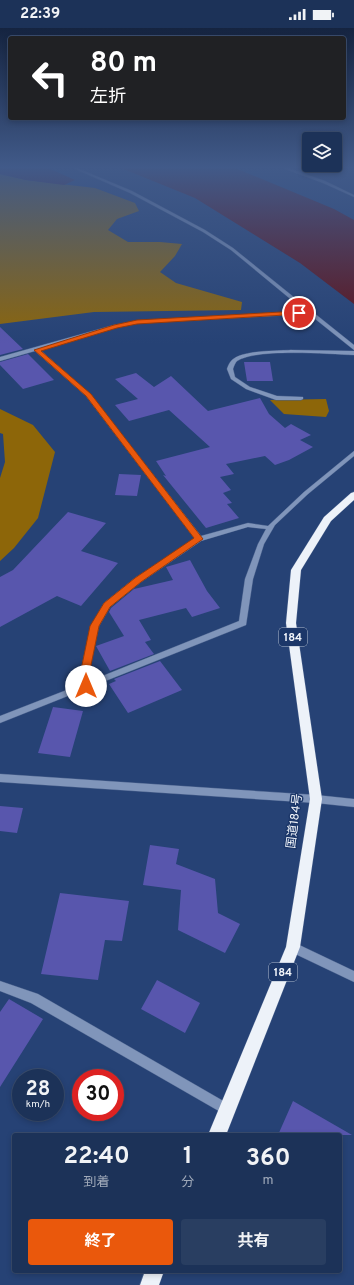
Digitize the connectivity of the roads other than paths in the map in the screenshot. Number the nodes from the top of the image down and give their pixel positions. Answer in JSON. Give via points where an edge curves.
{"nodes":[{"id":1,"x":194,"y":227,"type":"edge"},
{"id":2,"x":312,"y":312,"type":"junction"},
{"id":3,"x":354,"y":348,"type":"edge"},
{"id":4,"x":37,"y":350,"type":"junction"},
{"id":5,"x":354,"y":353,"type":"edge"},
{"id":6,"x":0,"y":359,"type":"edge"},
{"id":7,"x":301,"y":398,"type":"dead end"},
{"id":8,"x":354,"y":452,"type":"edge"},
{"id":9,"x":354,"y":495,"type":"edge"},
{"id":10,"x":270,"y":528,"type":"junction"},
{"id":11,"x":199,"y":539,"type":"junction"},
{"id":12,"x":86,"y":686,"type":"junction"},
{"id":13,"x":0,"y":720,"type":"edge"},
{"id":14,"x":0,"y":778,"type":"edge"},
{"id":15,"x":316,"y":799,"type":"junction"},
{"id":16,"x":354,"y":803,"type":"edge"},
{"id":17,"x":293,"y":947,"type":"junction"},
{"id":18,"x":354,"y":977,"type":"edge"},
{"id":19,"x":0,"y":987,"type":"edge"},
{"id":20,"x":228,"y":1110,"type":"junction"},
{"id":21,"x":218,"y":1133,"type":"edge"},
{"id":22,"x":154,"y":1273,"type":"edge"},
{"id":23,"x":149,"y":1285,"type":"edge"}],
"edges":[{"from":1,"to":2,"type":"street","via":[[232,249]]},
{"from":2,"to":3,"type":"street"},
{"from":2,"to":4,"type":"street","via":[[137,322]]},
{"from":4,"to":6,"type":"street"},
{"from":4,"to":11,"type":"street","via":[[88,395]]},
{"from":5,"to":7,"type":"street","via":[[247,355],[234,361],[230,369],[233,378],[248,388],[276,398]]},
{"from":8,"to":10,"type":"street"},
{"from":9,"to":15,"type":"highway","name":"国道184号","number":"184","via":[[327,519],[296,570],[291,623]]},
{"from":10,"to":11,"type":"street","via":[[248,525]]},
{"from":10,"to":12,"type":"street","via":[[261,544],[249,579],[243,623]]},
{"from":11,"to":12,"type":"street","via":[[138,580],[107,605],[95,626],[86,670]]},
{"from":12,"to":13,"type":"street"},
{"from":14,"to":15,"type":"street"},
{"from":15,"to":16,"type":"street"},
{"from":15,"to":17,"type":"highway","name":"国道184号","number":"184"},
{"from":17,"to":18,"type":"street"},
{"from":17,"to":20,"type":"highway","name":"国道184号","number":"184"},
{"from":19,"to":20,"type":"street","via":[[34,998]]},
{"from":20,"to":21,"type":"highway","name":"国道184号","number":"184"},
{"from":22,"to":23,"type":"highway"}]}
